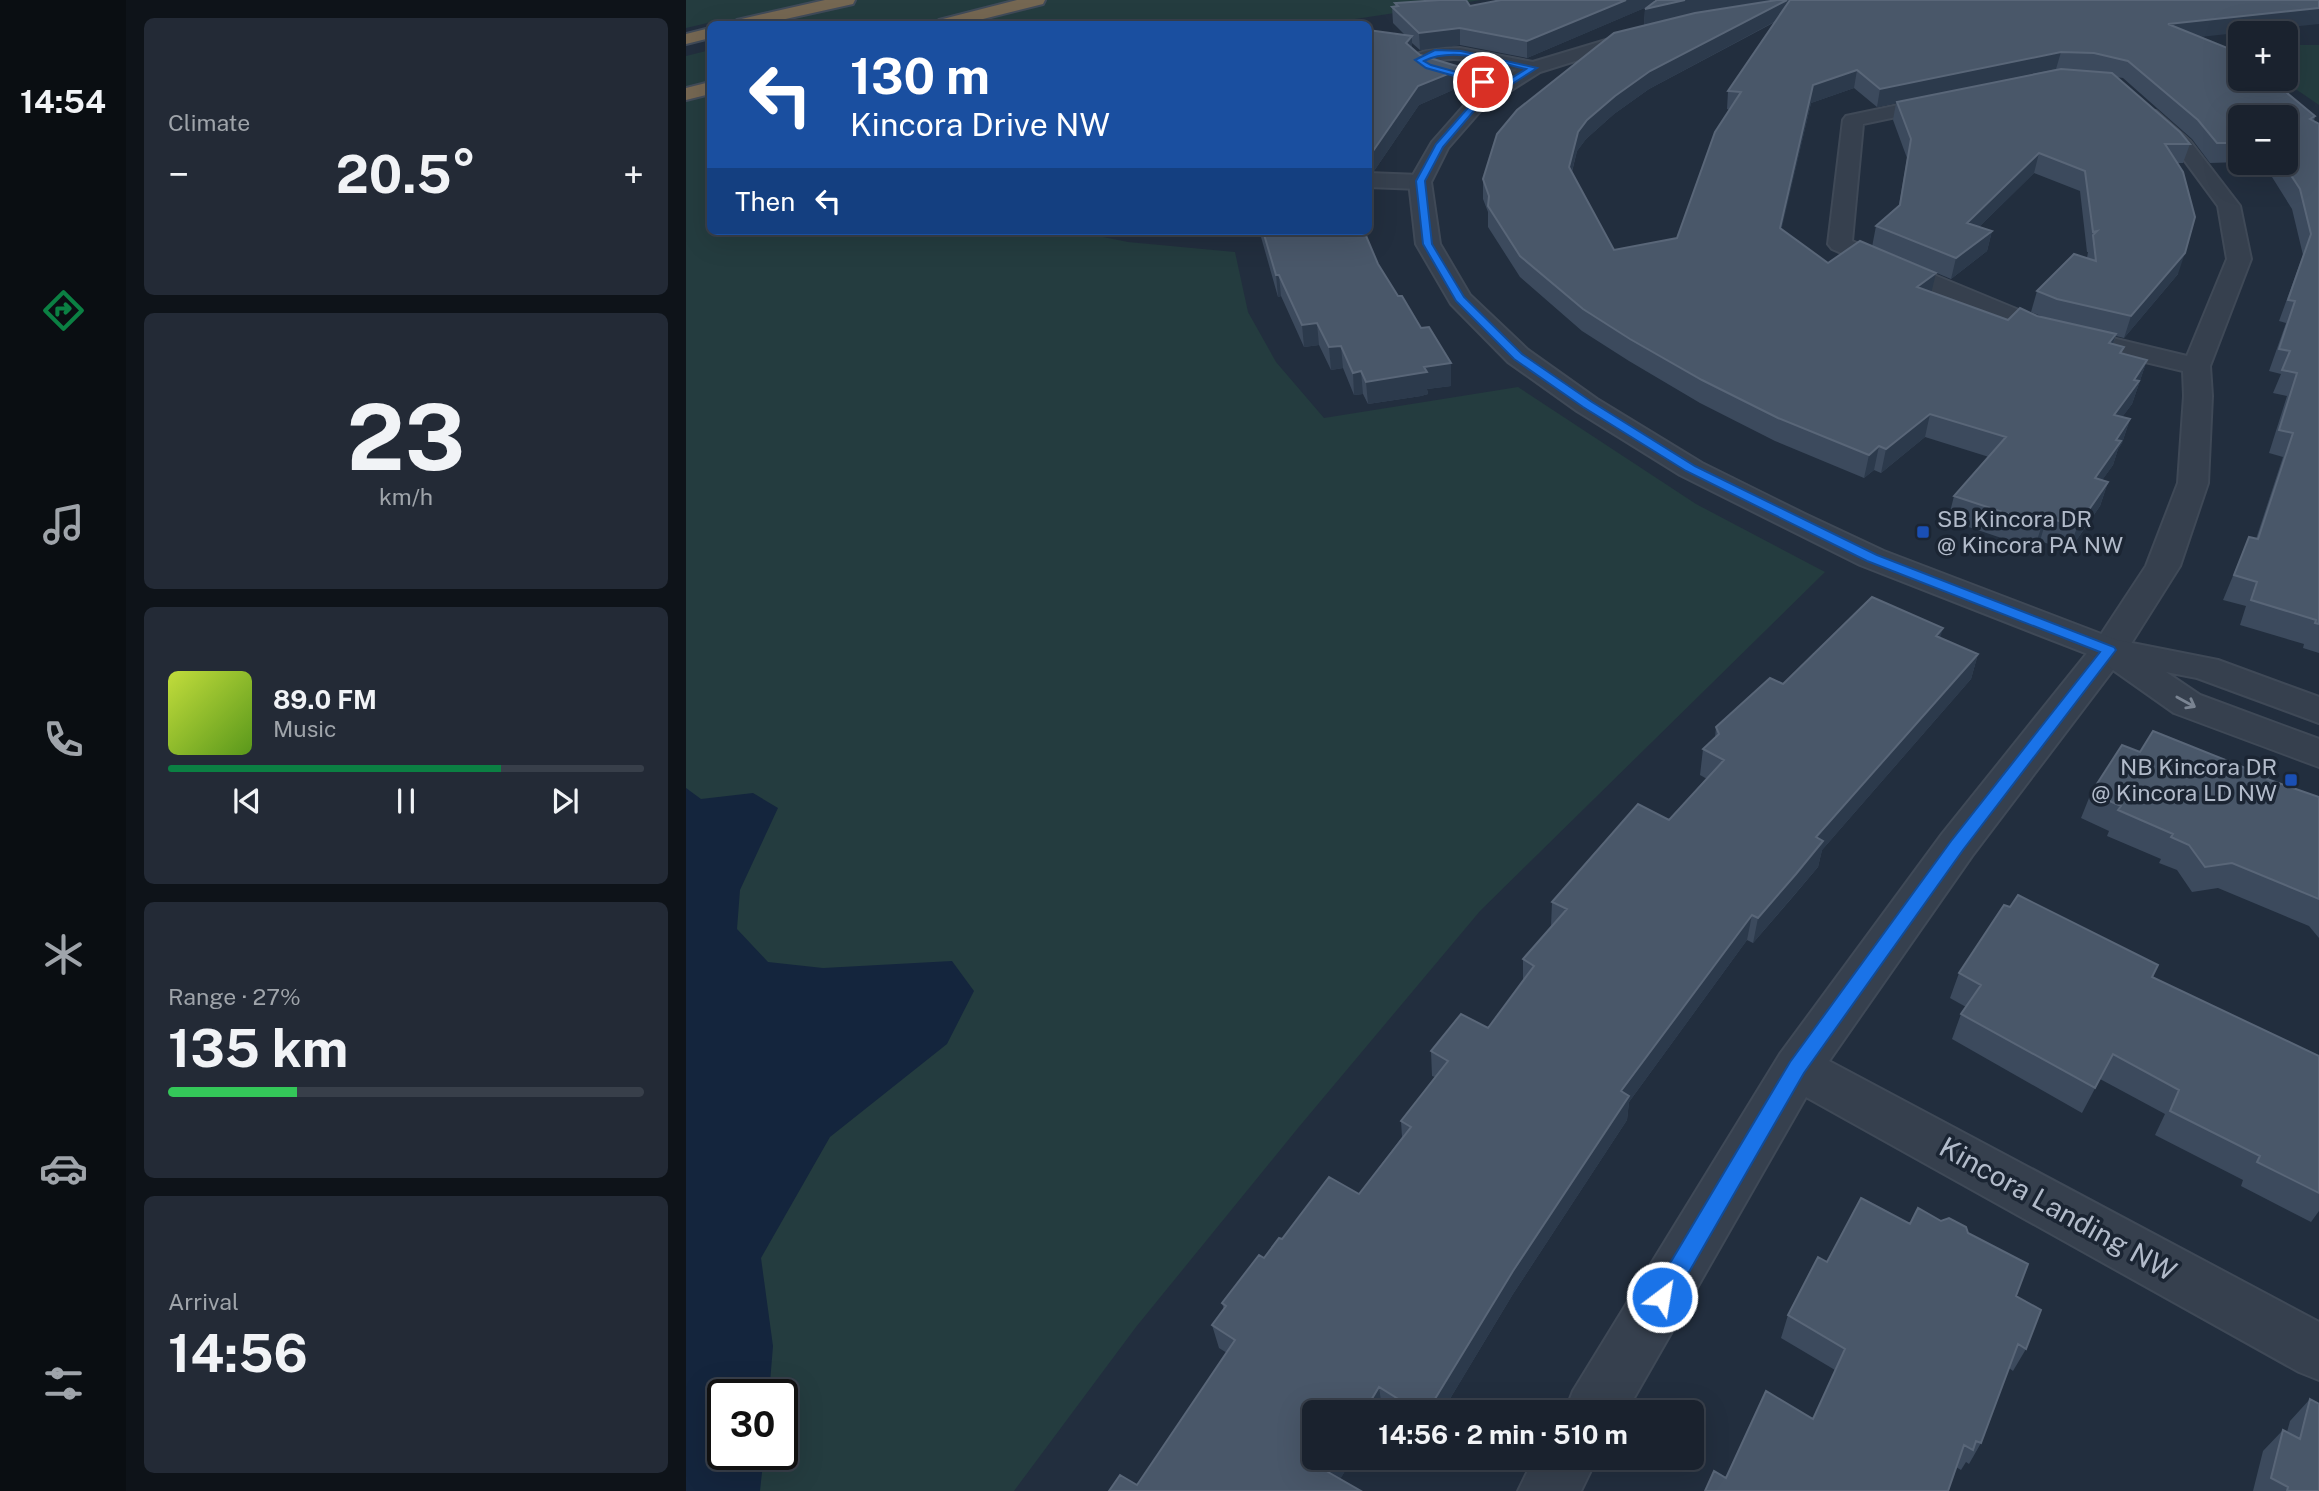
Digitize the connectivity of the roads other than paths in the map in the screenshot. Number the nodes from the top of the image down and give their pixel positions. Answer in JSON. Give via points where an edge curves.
{"nodes":[{"id":1,"x":847,"y":0,"type":"edge"},
{"id":2,"x":1037,"y":0,"type":"edge"},
{"id":3,"x":758,"y":21,"type":"edge"},
{"id":4,"x":956,"y":21,"type":"edge"},
{"id":5,"x":1669,"y":28,"type":"edge"},
{"id":6,"x":707,"y":33,"type":"edge"},
{"id":7,"x":686,"y":38,"type":"edge"},
{"id":8,"x":1533,"y":68,"type":"junction"},
{"id":9,"x":1500,"y":87,"type":"junction"},
{"id":10,"x":707,"y":89,"type":"edge"},
{"id":11,"x":686,"y":94,"type":"edge"},
{"id":12,"x":1961,"y":98,"type":"edge"},
{"id":13,"x":2135,"y":103,"type":"edge"},
{"id":14,"x":1372,"y":180,"type":"edge"},
{"id":15,"x":1420,"y":181,"type":"junction"},
{"id":16,"x":2196,"y":366,"type":"junction"},
{"id":17,"x":2109,"y":650,"type":"junction"},
{"id":18,"x":2319,"y":711,"type":"edge"},
{"id":19,"x":2319,"y":754,"type":"edge"},
{"id":20,"x":1797,"y":1068,"type":"junction"},
{"id":21,"x":2319,"y":1352,"type":"edge"},
{"id":22,"x":1601,"y":1400,"type":"edge"},
{"id":23,"x":1560,"y":1470,"type":"edge"},
{"id":24,"x":1548,"y":1491,"type":"edge"}],
"edges":[{"from":1,"to":3,"type":"highway"},
{"from":2,"to":4,"type":"highway"},
{"from":5,"to":8,"type":"street"},
{"from":6,"to":7,"type":"highway"},
{"from":8,"to":9,"type":"street"},
{"from":8,"to":9,"type":"street","via":[[1461,53],[1435,53],[1418,60]]},
{"from":9,"to":15,"type":"street","via":[[1476,104],[1439,146]]},
{"from":10,"to":11,"type":"highway"},
{"from":12,"to":16,"type":"street","via":[[1853,120],[1840,244],[2041,329]]},
{"from":13,"to":16,"type":"street","via":[[2183,145],[2229,206],[2239,259]]},
{"from":14,"to":15,"type":"street"},
{"from":15,"to":17,"type":"street","via":[[1427,244],[1460,299],[1518,356],[1587,405],[1691,468],[1872,558]]},
{"from":16,"to":17,"type":"street","via":[[2193,483],[2163,566]]},
{"from":17,"to":18,"type":"street","via":[[2205,668]]},
{"from":17,"to":19,"type":"street","one_way":true,"via":[[2187,704]]},
{"from":17,"to":20,"type":"street","via":[[1957,845]]},
{"from":20,"to":21,"type":"street","name":"Kincora Landing NW"},
{"from":20,"to":22,"type":"street"},
{"from":23,"to":24,"type":"street"}]}
